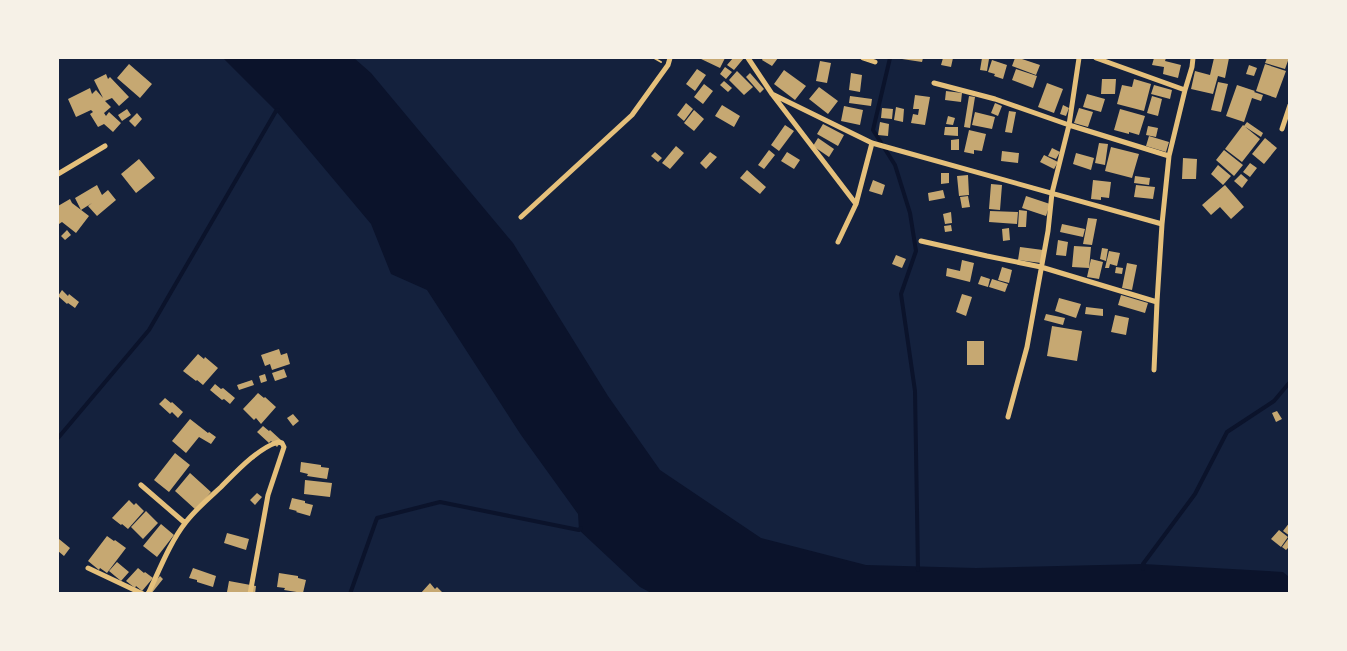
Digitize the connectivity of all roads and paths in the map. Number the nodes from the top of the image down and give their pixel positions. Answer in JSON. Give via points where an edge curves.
{"nodes":[{"id":1,"x":670,"y":58,"type":"edge"},
{"id":2,"x":748,"y":58,"type":"edge"},
{"id":3,"x":863,"y":58,"type":"edge"},
{"id":4,"x":1079,"y":58,"type":"edge"},
{"id":5,"x":1096,"y":58,"type":"edge"},
{"id":6,"x":1193,"y":58,"type":"edge"},
{"id":7,"x":875,"y":62,"type":"dead end"},
{"id":8,"x":934,"y":83,"type":"dead end"},
{"id":9,"x":1185,"y":90,"type":"junction"},
{"id":10,"x":772,"y":94,"type":"junction"},
{"id":11,"x":1290,"y":105,"type":"edge"},
{"id":12,"x":1069,"y":125,"type":"junction"},
{"id":13,"x":1282,"y":129,"type":"dead end"},
{"id":14,"x":872,"y":143,"type":"junction"},
{"id":15,"x":105,"y":146,"type":"dead end"},
{"id":16,"x":1169,"y":156,"type":"junction"},
{"id":17,"x":58,"y":174,"type":"edge"},
{"id":18,"x":1052,"y":193,"type":"junction"},
{"id":19,"x":856,"y":204,"type":"junction"},
{"id":20,"x":521,"y":217,"type":"dead end"},
{"id":21,"x":1162,"y":224,"type":"junction"},
{"id":22,"x":921,"y":240,"type":"dead end"},
{"id":23,"x":838,"y":242,"type":"dead end"},
{"id":24,"x":1041,"y":266,"type":"junction"},
{"id":25,"x":1157,"y":302,"type":"junction"},
{"id":26,"x":1154,"y":370,"type":"dead end"},
{"id":27,"x":1008,"y":417,"type":"dead end"},
{"id":28,"x":141,"y":485,"type":"dead end"},
{"id":29,"x":186,"y":523,"type":"junction"},
{"id":30,"x":88,"y":568,"type":"dead end"},
{"id":31,"x":143,"y":594,"type":"edge"},
{"id":32,"x":148,"y":594,"type":"edge"},
{"id":33,"x":250,"y":594,"type":"edge"}],
"edges":[{"from":1,"to":20,"type":"street","via":[[632,115]]},
{"from":2,"to":10,"type":"street"},
{"from":3,"to":7,"type":"street"},
{"from":4,"to":12,"type":"street"},
{"from":5,"to":9,"type":"street"},
{"from":6,"to":9,"type":"street"},
{"from":8,"to":12,"type":"street"},
{"from":9,"to":16,"type":"street"},
{"from":10,"to":14,"type":"street"},
{"from":10,"to":19,"type":"street"},
{"from":11,"to":13,"type":"street"},
{"from":12,"to":16,"type":"street"},
{"from":12,"to":18,"type":"street"},
{"from":14,"to":18,"type":"street"},
{"from":14,"to":19,"type":"street"},
{"from":15,"to":17,"type":"street"},
{"from":16,"to":21,"type":"street"},
{"from":18,"to":21,"type":"street"},
{"from":18,"to":24,"type":"street"},
{"from":19,"to":23,"type":"street"},
{"from":21,"to":25,"type":"street"},
{"from":22,"to":24,"type":"street"},
{"from":24,"to":25,"type":"street"},
{"from":24,"to":27,"type":"street","via":[[1027,346]]},
{"from":25,"to":26,"type":"street"},
{"from":28,"to":29,"type":"street"},
{"from":29,"to":32,"type":"street"},
{"from":29,"to":33,"type":"street","via":[[200,506],[264,449],[278,442],[284,445],[268,495]]},
{"from":30,"to":31,"type":"street"}]}
